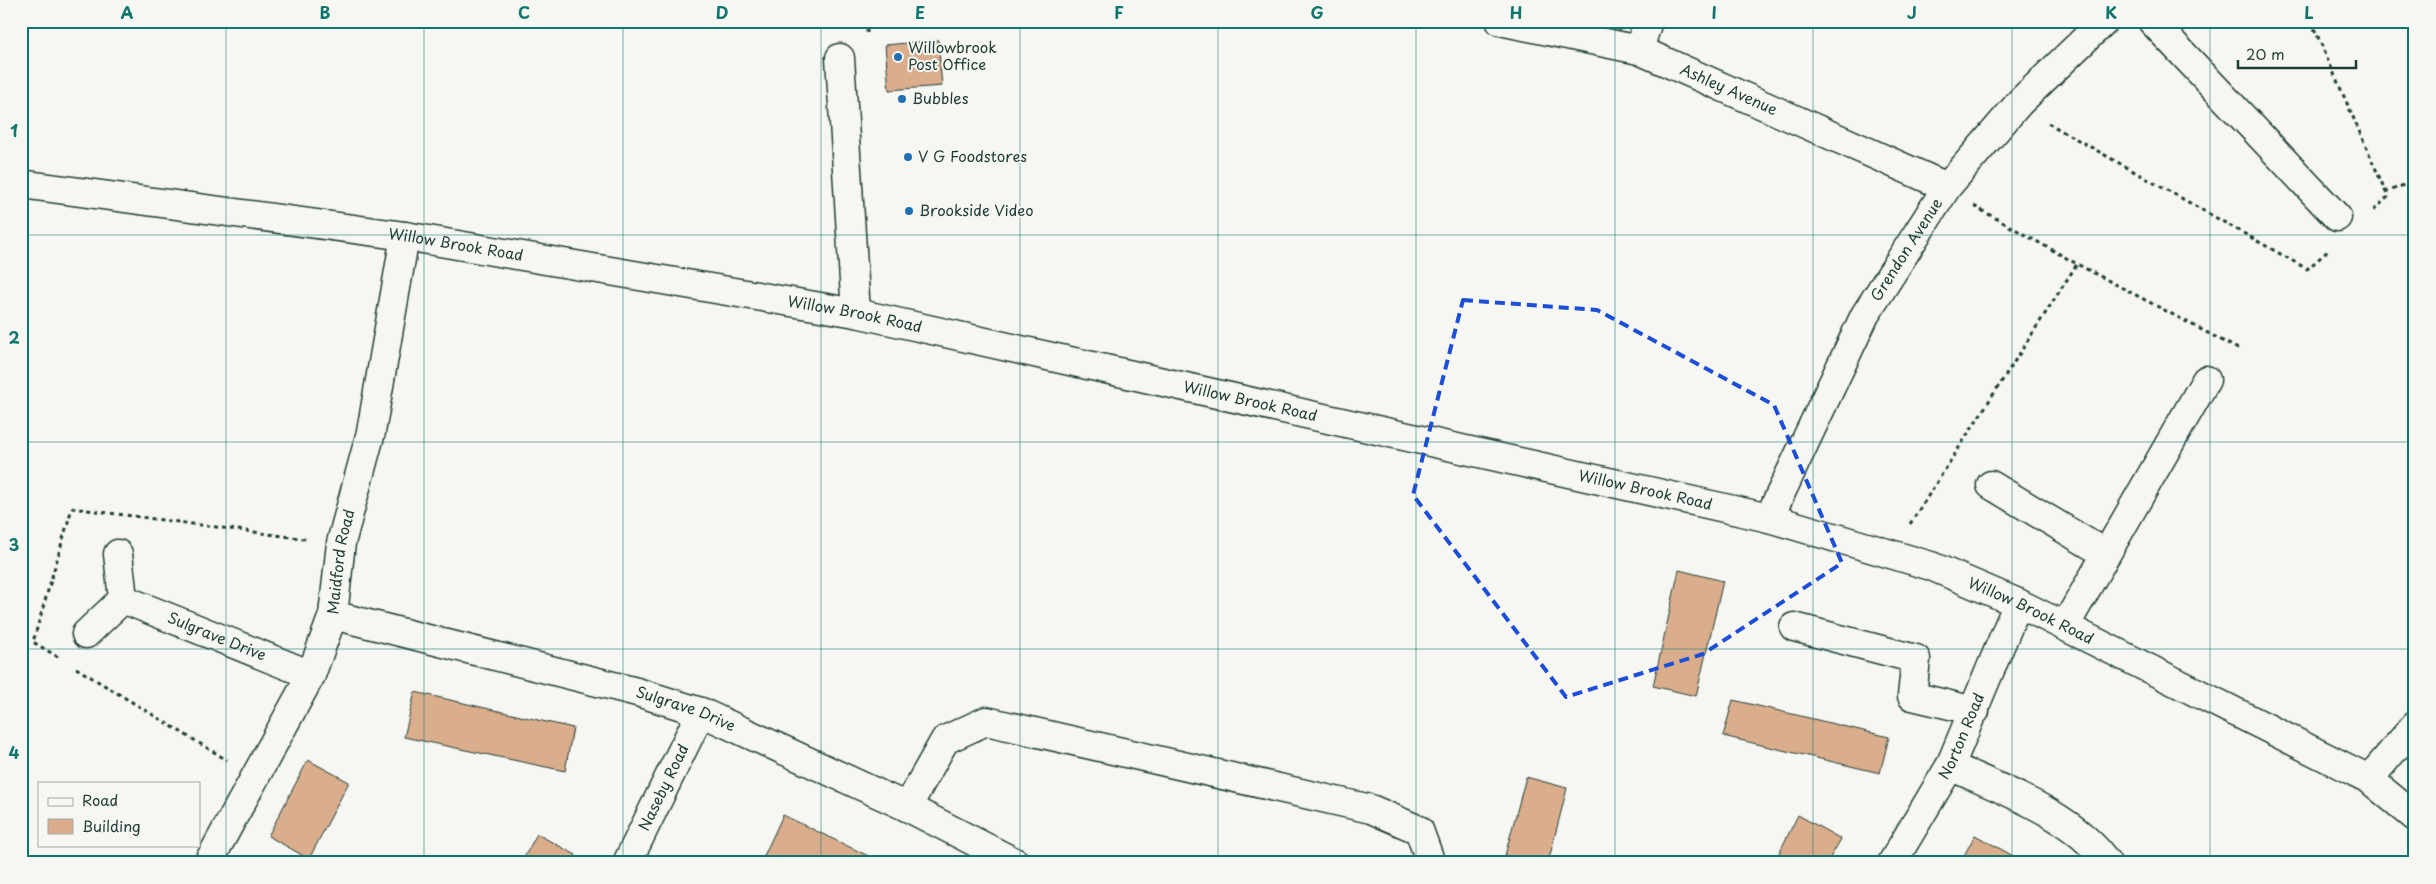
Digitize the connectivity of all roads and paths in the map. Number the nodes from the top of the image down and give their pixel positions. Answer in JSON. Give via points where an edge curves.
{"nodes":[{"id":1,"x":1500,"y":21,"type":"edge"},
{"id":2,"x":1648,"y":21,"type":"edge"},
{"id":3,"x":2104,"y":21,"type":"edge"},
{"id":4,"x":2152,"y":21,"type":"edge"},
{"id":5,"x":1639,"y":50,"type":"junction"},
{"id":6,"x":840,"y":58,"type":"dead end"},
{"id":7,"x":2415,"y":180,"type":"edge"},
{"id":8,"x":21,"y":184,"type":"edge"},
{"id":9,"x":1947,"y":187,"type":"junction"},
{"id":10,"x":2385,"y":192,"type":"dead end"},
{"id":11,"x":2337,"y":217,"type":"dead end"},
{"id":12,"x":405,"y":236,"type":"junction"},
{"id":13,"x":2077,"y":264,"type":"junction"},
{"id":14,"x":856,"y":313,"type":"junction"},
{"id":15,"x":2240,"y":350,"type":"dead end"},
{"id":16,"x":2206,"y":380,"type":"dead end"},
{"id":17,"x":1991,"y":485,"type":"dead end"},
{"id":18,"x":1769,"y":518,"type":"junction"},
{"id":19,"x":1908,"y":527,"type":"dead end"},
{"id":20,"x":118,"y":554,"type":"dead end"},
{"id":21,"x":2106,"y":554,"type":"junction"},
{"id":22,"x":123,"y":599,"type":"junction"},
{"id":23,"x":2018,"y":603,"type":"junction"},
{"id":24,"x":333,"y":615,"type":"junction"},
{"id":25,"x":2065,"y":626,"type":"junction"},
{"id":26,"x":1794,"y":628,"type":"dead end"},
{"id":27,"x":86,"y":634,"type":"dead end"},
{"id":28,"x":311,"y":675,"type":"junction"},
{"id":29,"x":1975,"y":711,"type":"junction"},
{"id":30,"x":701,"y":712,"type":"junction"},
{"id":31,"x":2415,"y":725,"type":"edge"},
{"id":32,"x":1950,"y":766,"type":"junction"},
{"id":33,"x":2369,"y":779,"type":"junction"},
{"id":34,"x":906,"y":807,"type":"junction"},
{"id":35,"x":2415,"y":817,"type":"edge"},
{"id":36,"x":208,"y":863,"type":"edge"},
{"id":37,"x":626,"y":863,"type":"edge"},
{"id":38,"x":1016,"y":863,"type":"edge"},
{"id":39,"x":1431,"y":863,"type":"edge"},
{"id":40,"x":1892,"y":863,"type":"edge"},
{"id":41,"x":2107,"y":863,"type":"edge"}],
"edges":[{"from":1,"to":5,"type":"street","name":"Ashley Avenue"},
{"from":2,"to":5,"type":"street"},
{"from":3,"to":9,"type":"street","name":"Grendon Avenue","via":[[2020,102]]},
{"from":4,"to":11,"type":"street"},
{"from":5,"to":9,"type":"street","name":"Ashley Avenue"},
{"from":6,"to":14,"type":"street"},
{"from":7,"to":10,"type":"path"},
{"from":8,"to":12,"type":"street","name":"Willow Brook Road"},
{"from":9,"to":13,"type":"path","via":[[1981,211]]},
{"from":9,"to":18,"type":"street","name":"Grendon Avenue","via":[[1865,316]]},
{"from":12,"to":14,"type":"street","name":"Willow Brook Road"},
{"from":12,"to":24,"type":"street","name":"Maidford Road","via":[[371,432],[341,543]]},
{"from":13,"to":15,"type":"path"},
{"from":13,"to":19,"type":"path"},
{"from":14,"to":18,"type":"street","name":"Willow Brook Road"},
{"from":16,"to":21,"type":"street"},
{"from":17,"to":21,"type":"street"},
{"from":18,"to":23,"type":"street","name":"Willow Brook Road","via":[[1932,566]]},
{"from":20,"to":22,"type":"street"},
{"from":21,"to":25,"type":"street"},
{"from":22,"to":27,"type":"street"},
{"from":22,"to":28,"type":"street","name":"Sulgrave Drive"},
{"from":23,"to":25,"type":"street","name":"Willow Brook Road"},
{"from":23,"to":29,"type":"street","name":"Norton Road"},
{"from":24,"to":28,"type":"street","name":"Maidford Road"},
{"from":24,"to":30,"type":"street","name":"Sulgrave Drive","via":[[637,692]]},
{"from":25,"to":33,"type":"street","name":"Willow Brook Road"},
{"from":26,"to":29,"type":"street","via":[[1916,660],[1912,696]]},
{"from":28,"to":36,"type":"street","name":"Maidford Road"},
{"from":29,"to":32,"type":"street","name":"Norton Road"},
{"from":30,"to":34,"type":"street","name":"Sulgrave Drive"},
{"from":30,"to":37,"type":"street","name":"Naseby Road"},
{"from":31,"to":33,"type":"street"},
{"from":32,"to":40,"type":"street","name":"Norton Road"},
{"from":32,"to":41,"type":"street","via":[[2067,824]]},
{"from":33,"to":35,"type":"street","name":"Willow Brook Road"},
{"from":34,"to":38,"type":"street","name":"Sulgrave Drive"},
{"from":34,"to":39,"type":"street","via":[[945,740],[986,721],[1371,809],[1419,830]]}]}
